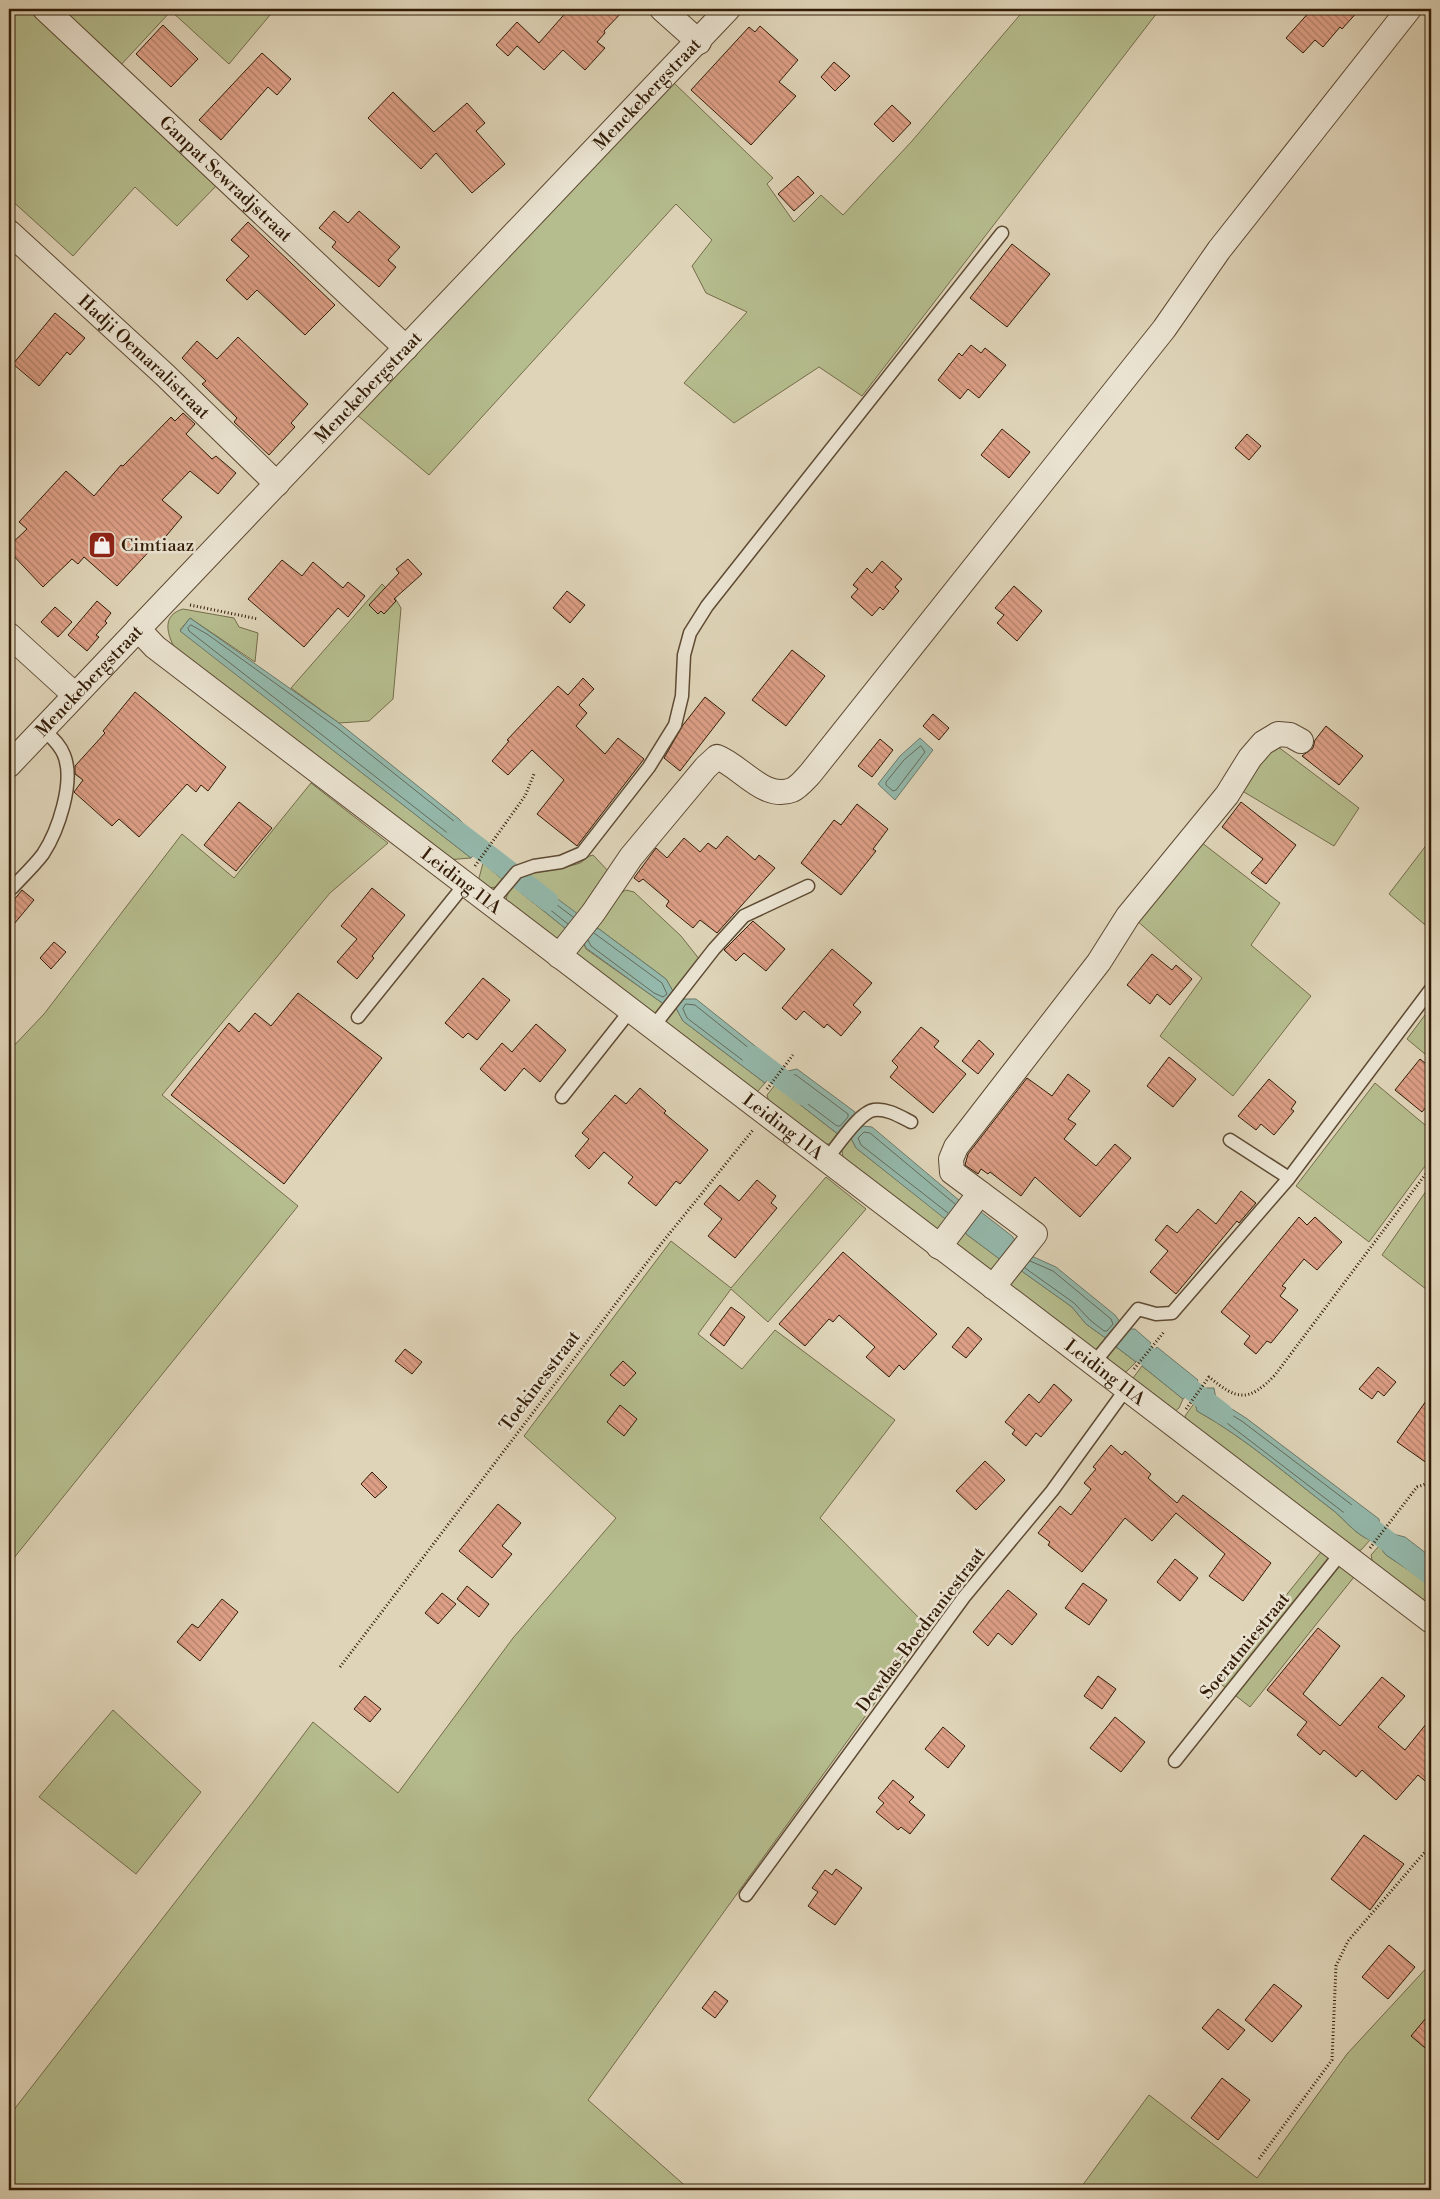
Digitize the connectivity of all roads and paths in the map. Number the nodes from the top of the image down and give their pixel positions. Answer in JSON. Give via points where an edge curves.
{"nodes":[{"id":1,"x":45,"y":9,"type":"edge"},
{"id":2,"x":662,"y":9,"type":"edge"},
{"id":3,"x":728,"y":9,"type":"edge"},
{"id":4,"x":1409,"y":9,"type":"edge"},
{"id":5,"x":699,"y":42,"type":"junction"},
{"id":6,"x":9,"y":232,"type":"edge"},
{"id":7,"x":1002,"y":233,"type":"dead end"},
{"id":8,"x":406,"y":348,"type":"junction"},
{"id":9,"x":277,"y":484,"type":"junction"},
{"id":10,"x":174,"y":592,"type":"junction"},
{"id":11,"x":258,"y":620,"type":"dead end"},
{"id":12,"x":138,"y":630,"type":"junction"},
{"id":13,"x":9,"y":635,"type":"edge"},
{"id":14,"x":75,"y":695,"type":"junction"},
{"id":15,"x":43,"y":729,"type":"junction"},
{"id":16,"x":1301,"y":741,"type":"dead end"},
{"id":17,"x":9,"y":765,"type":"edge"},
{"id":18,"x":534,"y":774,"type":"dead end"},
{"id":19,"x":465,"y":884,"type":"junction"},
{"id":20,"x":808,"y":886,"type":"dead end"},
{"id":21,"x":12,"y":888,"type":"dead end"},
{"id":22,"x":490,"y":904,"type":"junction"},
{"id":23,"x":562,"y":953,"type":"junction"},
{"id":24,"x":1431,"y":988,"type":"edge"},
{"id":25,"x":630,"y":1011,"type":"junction"},
{"id":26,"x":358,"y":1017,"type":"dead end"},
{"id":27,"x":652,"y":1027,"type":"junction"},
{"id":28,"x":794,"y":1055,"type":"dead end"},
{"id":29,"x":562,"y":1097,"type":"dead end"},
{"id":30,"x":760,"y":1109,"type":"junction"},
{"id":31,"x":911,"y":1122,"type":"dead end"},
{"id":32,"x":1230,"y":1140,"type":"dead end"},
{"id":33,"x":826,"y":1160,"type":"junction"},
{"id":34,"x":1431,"y":1167,"type":"edge"},
{"id":35,"x":1288,"y":1178,"type":"junction"},
{"id":36,"x":974,"y":1201,"type":"junction"},
{"id":37,"x":943,"y":1242,"type":"junction"},
{"id":38,"x":997,"y":1281,"type":"junction"},
{"id":39,"x":1164,"y":1332,"type":"dead end"},
{"id":40,"x":1098,"y":1358,"type":"junction"},
{"id":41,"x":1124,"y":1387,"type":"junction"},
{"id":42,"x":1174,"y":1425,"type":"junction"},
{"id":43,"x":1431,"y":1482,"type":"edge"},
{"id":44,"x":1349,"y":1558,"type":"junction"},
{"id":45,"x":1431,"y":1621,"type":"edge"},
{"id":46,"x":340,"y":1667,"type":"dead end"},
{"id":47,"x":1175,"y":1761,"type":"dead end"},
{"id":48,"x":1431,"y":1845,"type":"edge"},
{"id":49,"x":746,"y":1895,"type":"dead end"},
{"id":50,"x":1259,"y":2159,"type":"dead end"}],
"edges":[{"from":1,"to":8,"type":"street","name":"Ganpat Sewradjstraat"},
{"from":2,"to":5,"type":"street"},
{"from":3,"to":5,"type":"street","name":"Menckebergstraat"},
{"from":4,"to":23,"type":"street","via":[[1219,250],[1164,329],[810,774],[794,789],[778,793],[761,786],[728,761],[717,757],[631,858]]},
{"from":5,"to":8,"type":"street","name":"Menckebergstraat"},
{"from":6,"to":9,"type":"street","name":"Hadji Oemaralistraat","via":[[165,375]]},
{"from":7,"to":22,"type":"lane","via":[[706,606],[690,633],[684,655],[682,696],[675,725],[649,767],[582,853],[561,862],[517,872]]},
{"from":8,"to":9,"type":"street","name":"Menckebergstraat"},
{"from":9,"to":10,"type":"street","name":"Menckebergstraat"},
{"from":10,"to":11,"type":"path","via":[[187,605]]},
{"from":10,"to":12,"type":"street","name":"Menckebergstraat"},
{"from":12,"to":14,"type":"street","name":"Menckebergstraat"},
{"from":12,"to":19,"type":"street","name":"Leiding 11A","via":[[155,648]]},
{"from":13,"to":14,"type":"street"},
{"from":14,"to":15,"type":"street","name":"Menckebergstraat"},
{"from":15,"to":17,"type":"street","name":"Menckebergstraat"},
{"from":15,"to":21,"type":"lane","via":[[56,740],[64,754],[68,769],[65,799],[56,830],[42,854]]},
{"from":16,"to":36,"type":"street","via":[[1290,735],[1278,734],[1263,743],[1250,758],[1226,795],[1128,916],[1099,962],[956,1147],[951,1159],[952,1172]]},
{"from":18,"to":19,"type":"path","via":[[525,796],[479,858]]},
{"from":19,"to":22,"type":"street","name":"Leiding 11A"},
{"from":19,"to":26,"type":"lane"},
{"from":20,"to":27,"type":"lane","via":[[744,916]]},
{"from":22,"to":23,"type":"street","name":"Leiding 11A"},
{"from":23,"to":25,"type":"street","name":"Leiding 11A"},
{"from":24,"to":35,"type":"lane"},
{"from":25,"to":27,"type":"street","name":"Leiding 11A"},
{"from":25,"to":29,"type":"lane"},
{"from":27,"to":30,"type":"street","name":"Leiding 11A"},
{"from":28,"to":30,"type":"path","name":"Toekinesstraat"},
{"from":30,"to":33,"type":"street","name":"Leiding 11A"},
{"from":30,"to":46,"type":"path","name":"Toekinesstraat"},
{"from":31,"to":33,"type":"lane","via":[[893,1113],[874,1110],[862,1116]]},
{"from":32,"to":35,"type":"lane"},
{"from":33,"to":37,"type":"street","name":"Leiding 11A"},
{"from":34,"to":42,"type":"path","via":[[1263,1388],[1244,1396],[1228,1393],[1209,1377]]},
{"from":35,"to":40,"type":"lane","via":[[1172,1313],[1156,1314],[1138,1309]]},
{"from":36,"to":37,"type":"street"},
{"from":36,"to":38,"type":"street","via":[[1035,1234]]},
{"from":37,"to":38,"type":"street","name":"Leiding 11A"},
{"from":38,"to":40,"type":"street","name":"Leiding 11A"},
{"from":39,"to":41,"type":"path"},
{"from":40,"to":41,"type":"street","name":"Leiding 11A"},
{"from":41,"to":42,"type":"street","name":"Leiding 11A"},
{"from":41,"to":49,"type":"lane","name":"Dewdas-Boedraniestraat","via":[[1052,1491],[959,1604]]},
{"from":42,"to":44,"type":"street","name":"Leiding 11A"},
{"from":43,"to":44,"type":"path","via":[[1417,1487],[1397,1515]]},
{"from":44,"to":45,"type":"street","name":"Leiding 11A"},
{"from":44,"to":47,"type":"lane","name":"Soeratmiestraat"},
{"from":48,"to":50,"type":"path","via":[[1348,1941],[1336,1966],[1332,2060]]}]}
